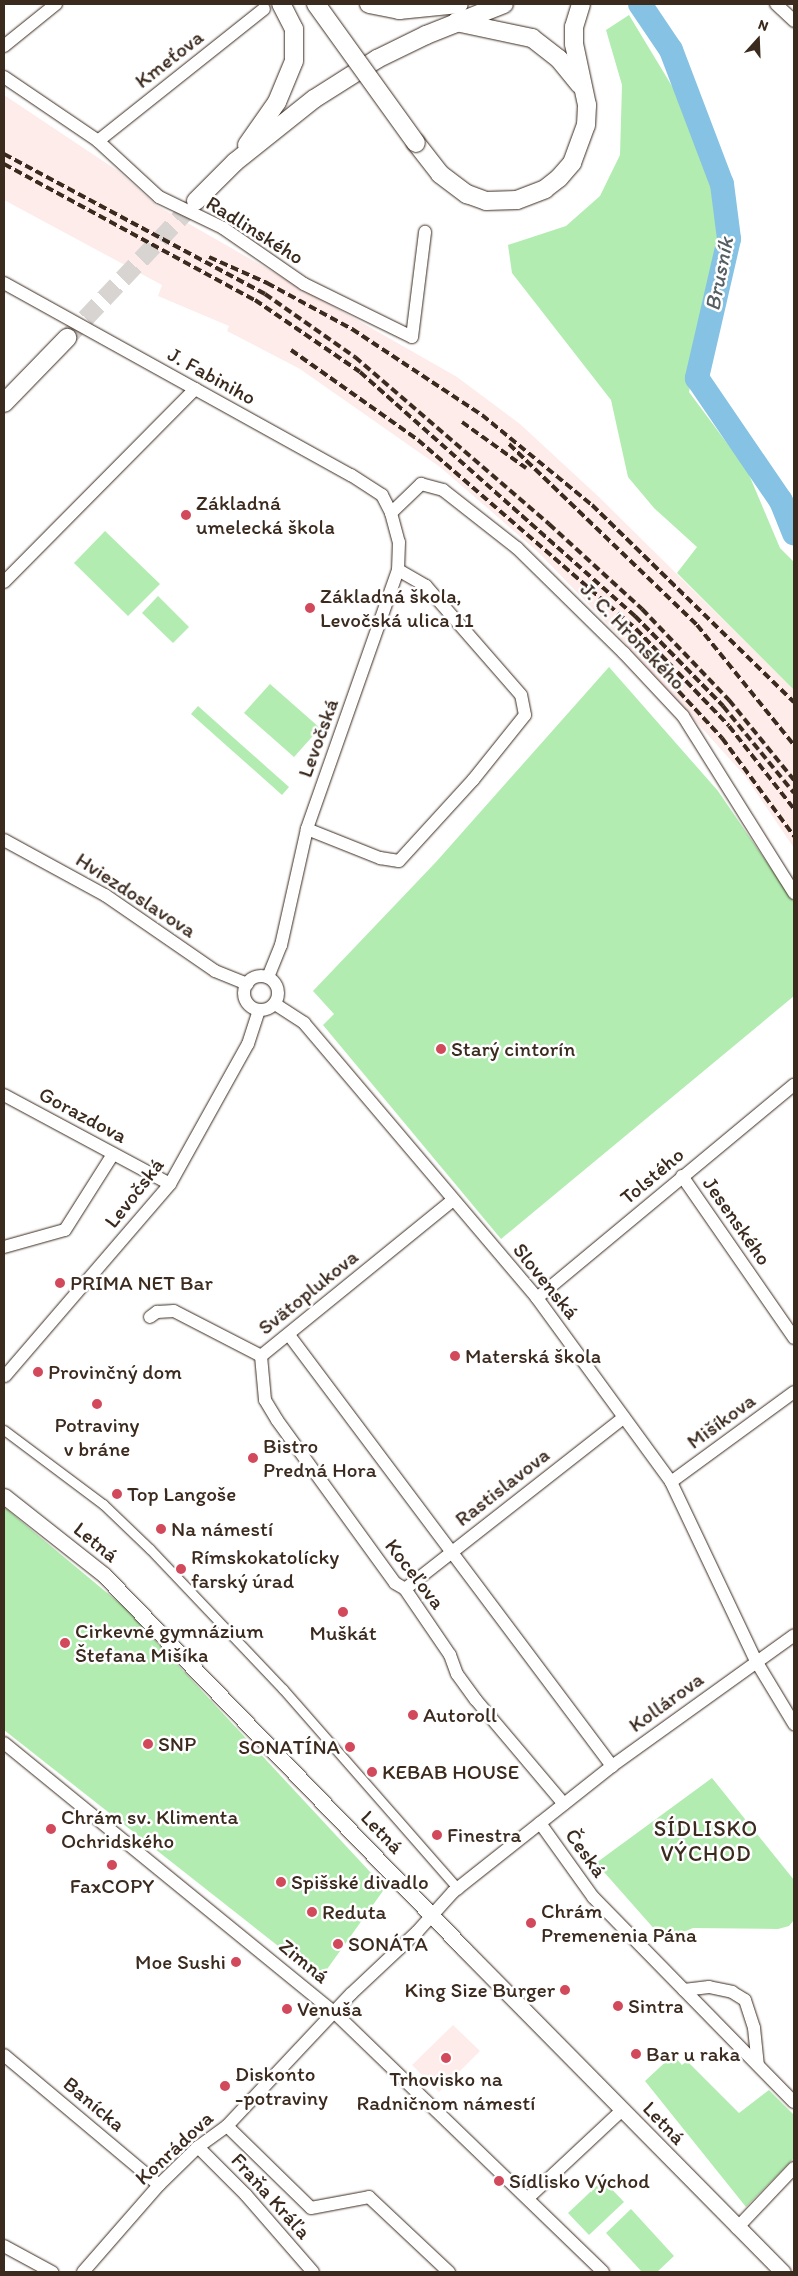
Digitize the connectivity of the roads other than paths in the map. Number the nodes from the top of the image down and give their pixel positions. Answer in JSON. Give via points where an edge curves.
{"nodes":[{"id":1,"x":56,"y":4,"type":"edge"},
{"id":2,"x":281,"y":4,"type":"edge"},
{"id":3,"x":316,"y":4,"type":"edge"},
{"id":4,"x":369,"y":4,"type":"edge"},
{"id":5,"x":459,"y":4,"type":"edge"},
{"id":6,"x":504,"y":4,"type":"edge"},
{"id":7,"x":581,"y":4,"type":"edge"},
{"id":8,"x":776,"y":4,"type":"edge"},
{"id":9,"x":264,"y":10,"type":"dead end"},
{"id":10,"x":794,"y":20,"type":"edge"},
{"id":11,"x":456,"y":22,"type":"junction"},
{"id":12,"x":4,"y":46,"type":"edge"},
{"id":13,"x":4,"y":77,"type":"edge"},
{"id":14,"x":582,"y":87,"type":"junction"},
{"id":15,"x":98,"y":141,"type":"junction"},
{"id":16,"x":235,"y":162,"type":"junction"},
{"id":17,"x":196,"y":201,"type":"tunnel mouth"},
{"id":18,"x":425,"y":232,"type":"dead end"},
{"id":19,"x":4,"y":283,"type":"edge"},
{"id":20,"x":67,"y":338,"type":"tunnel mouth"},
{"id":21,"x":195,"y":389,"type":"junction"},
{"id":22,"x":4,"y":403,"type":"edge"},
{"id":23,"x":391,"y":513,"type":"junction"},
{"id":24,"x":398,"y":570,"type":"junction"},
{"id":25,"x":4,"y":582,"type":"edge"},
{"id":26,"x":307,"y":829,"type":"junction"},
{"id":27,"x":4,"y":840,"type":"edge"},
{"id":28,"x":794,"y":893,"type":"edge"},
{"id":29,"x":268,"y":978,"type":"junction"},
{"id":30,"x":247,"y":984,"type":"junction"},
{"id":31,"x":275,"y":1004,"type":"junction"},
{"id":32,"x":259,"y":1011,"type":"junction"},
{"id":33,"x":794,"y":1085,"type":"edge"},
{"id":34,"x":4,"y":1095,"type":"edge"},
{"id":35,"x":113,"y":1154,"type":"junction"},
{"id":36,"x":682,"y":1176,"type":"junction"},
{"id":37,"x":170,"y":1184,"type":"junction"},
{"id":38,"x":453,"y":1200,"type":"junction"},
{"id":39,"x":4,"y":1246,"type":"edge"},
{"id":40,"x":537,"y":1298,"type":"junction"},
{"id":41,"x":150,"y":1317,"type":"dead end"},
{"id":42,"x":289,"y":1335,"type":"junction"},
{"id":43,"x":794,"y":1338,"type":"edge"},
{"id":44,"x":261,"y":1356,"type":"junction"},
{"id":45,"x":5,"y":1376,"type":"dead end"},
{"id":46,"x":794,"y":1392,"type":"edge"},
{"id":47,"x":624,"y":1417,"type":"junction"},
{"id":48,"x":4,"y":1430,"type":"edge"},
{"id":49,"x":671,"y":1482,"type":"junction"},
{"id":50,"x":4,"y":1496,"type":"edge"},
{"id":51,"x":452,"y":1551,"type":"junction"},
{"id":52,"x":405,"y":1589,"type":"junction"},
{"id":53,"x":794,"y":1635,"type":"edge"},
{"id":54,"x":756,"y":1661,"type":"junction"},
{"id":55,"x":794,"y":1724,"type":"edge"},
{"id":56,"x":4,"y":1743,"type":"edge"},
{"id":57,"x":612,"y":1766,"type":"junction"},
{"id":58,"x":564,"y":1804,"type":"junction"},
{"id":59,"x":540,"y":1823,"type":"junction"},
{"id":60,"x":458,"y":1889,"type":"junction"},
{"id":61,"x":433,"y":1916,"type":"junction"},
{"id":62,"x":684,"y":1990,"type":"junction"},
{"id":63,"x":334,"y":2012,"type":"junction"},
{"id":64,"x":4,"y":2054,"type":"edge"},
{"id":65,"x":758,"y":2065,"type":"junction"},
{"id":66,"x":794,"y":2102,"type":"edge"},
{"id":67,"x":622,"y":2110,"type":"junction"},
{"id":68,"x":227,"y":2126,"type":"junction"},
{"id":69,"x":198,"y":2147,"type":"junction"},
{"id":70,"x":794,"y":2168,"type":"edge"},
{"id":71,"x":159,"y":2186,"type":"junction"},
{"id":72,"x":528,"y":2198,"type":"junction"},
{"id":73,"x":736,"y":2228,"type":"junction"},
{"id":74,"x":4,"y":2246,"type":"edge"},
{"id":75,"x":52,"y":2272,"type":"edge"},
{"id":76,"x":83,"y":2272,"type":"edge"},
{"id":77,"x":313,"y":2272,"type":"edge"},
{"id":78,"x":449,"y":2272,"type":"edge"},
{"id":79,"x":603,"y":2272,"type":"edge"},
{"id":80,"x":783,"y":2272,"type":"edge"}],
"edges":[{"from":1,"to":12,"type":"street"},
{"from":2,"to":16,"type":"main road","via":[[294,29],[294,61],[277,102]]},
{"from":3,"to":14,"type":"main road","bridge":true,"via":[[440,174],[467,194],[486,200],[517,200],[545,189],[572,163],[586,124]]},
{"from":4,"to":5,"type":"main road","via":[[399,10]]},
{"from":6,"to":11,"type":"main road"},
{"from":7,"to":14,"type":"main road","via":[[574,27],[574,44]]},
{"from":8,"to":10,"type":"street"},
{"from":9,"to":15,"type":"street","name":"Kmeťova"},
{"from":11,"to":14,"type":"main road","via":[[532,38],[559,59]]},
{"from":11,"to":16,"type":"main road","via":[[377,60],[314,99]]},
{"from":13,"to":15,"type":"street","name":"Radlinského"},
{"from":15,"to":18,"type":"street","name":"Radlinského","via":[[159,197],[223,228],[304,284],[412,337]]},
{"from":16,"to":17,"type":"main road"},
{"from":19,"to":21,"type":"street","name":"J. Fabiniho"},
{"from":20,"to":22,"type":"main road"},
{"from":21,"to":23,"type":"street","name":"J. Fabiniho","via":[[382,495]]},
{"from":21,"to":25,"type":"street"},
{"from":23,"to":24,"type":"street","name":"Levočská","via":[[399,542]]},
{"from":23,"to":28,"type":"street","name":"J. C. Hronského","via":[[421,484],[443,490],[517,548],[624,652],[683,716]]},
{"from":24,"to":26,"type":"street","name":"Levočská"},
{"from":24,"to":26,"type":"street","via":[[426,586],[520,696],[525,715],[467,788],[400,861],[380,858]]},
{"from":26,"to":29,"type":"street","name":"Levočská","via":[[281,945]]},
{"from":27,"to":30,"type":"street","name":"Hviezdoslavova","via":[[105,895],[215,971]]},
{"from":29,"to":30,"type":"street","via":[[256,977]]},
{"from":29,"to":31,"type":"street","via":[[278,989]]},
{"from":30,"to":32,"type":"street","via":[[245,1001]]},
{"from":31,"to":32,"type":"street"},
{"from":31,"to":38,"type":"street","name":"Slovenská","via":[[304,1023]]},
{"from":32,"to":37,"type":"street","name":"Levočská","via":[[248,1044]]},
{"from":33,"to":36,"type":"street","name":"Tolstého"},
{"from":34,"to":35,"type":"street","name":"Gorazdova"},
{"from":35,"to":37,"type":"street","name":"Gorazdova"},
{"from":35,"to":39,"type":"street","via":[[65,1230]]},
{"from":36,"to":40,"type":"street","name":"Tolstého"},
{"from":36,"to":43,"type":"street","name":"Jesenského"},
{"from":37,"to":45,"type":"street","name":"Levočská"},
{"from":38,"to":40,"type":"street","name":"Slovenská"},
{"from":38,"to":42,"type":"street","name":"Svätoplukova"},
{"from":40,"to":47,"type":"street","name":"Slovenská"},
{"from":41,"to":44,"type":"street","name":"Svätoplukova","via":[[157,1312],[174,1311]]},
{"from":42,"to":44,"type":"street","name":"Svätoplukova"},
{"from":42,"to":51,"type":"street","name":"Koceľova"},
{"from":44,"to":52,"type":"street","name":"Koceľova","via":[[265,1400],[277,1420],[395,1583]]},
{"from":46,"to":49,"type":"street","name":"Mišíkova"},
{"from":47,"to":49,"type":"street","name":"Slovenská"},
{"from":47,"to":51,"type":"street","name":"Rastislavova"},
{"from":48,"to":60,"type":"street","name":"Letná","via":[[103,1504],[150,1549],[283,1689]]},
{"from":49,"to":54,"type":"street","name":"Slovenská"},
{"from":50,"to":61,"type":"street","name":"Letná","via":[[104,1575]]},
{"from":51,"to":52,"type":"street","name":"Rastislavova"},
{"from":51,"to":57,"type":"street","name":"Koceľova"},
{"from":52,"to":58,"type":"street","name":"Koceľova","via":[[476,1700]]},
{"from":53,"to":54,"type":"street","name":"Kollárova"},
{"from":54,"to":55,"type":"street","name":"Slovenská"},
{"from":54,"to":57,"type":"street","name":"Kollárova"},
{"from":56,"to":63,"type":"street","name":"Zimná"},
{"from":57,"to":58,"type":"street","name":"Kollárova"},
{"from":58,"to":59,"type":"street","name":"Kollárova"},
{"from":59,"to":60,"type":"street","name":"Kollárova"},
{"from":59,"to":62,"type":"street","name":"Česká","via":[[593,1897]]},
{"from":60,"to":61,"type":"street","name":"Kollárova"},
{"from":61,"to":63,"type":"street","name":"Konrádova"},
{"from":61,"to":67,"type":"street","name":"Letná"},
{"from":62,"to":65,"type":"street","name":"Česká"},
{"from":62,"to":65,"type":"street","via":[[709,1987],[732,1992],[745,2000],[754,2028]]},
{"from":63,"to":68,"type":"street","name":"Konrádova"},
{"from":63,"to":72,"type":"street","name":"Zimná"},
{"from":64,"to":71,"type":"street","name":"Banícka"},
{"from":65,"to":66,"type":"street","name":"Česká"},
{"from":67,"to":72,"type":"street"},
{"from":67,"to":73,"type":"street","name":"Letná"},
{"from":68,"to":69,"type":"street","name":"Konrádova"},
{"from":68,"to":78,"type":"street","name":"Fraňa Kráľa","via":[[310,2208],[369,2197]]},
{"from":69,"to":71,"type":"street","name":"Konrádova"},
{"from":69,"to":77,"type":"street","name":"Fraňa Kráľa","via":[[246,2195]]},
{"from":70,"to":73,"type":"street"},
{"from":71,"to":76,"type":"street","name":"Konrádova"},
{"from":72,"to":79,"type":"street","name":"Zimná"},
{"from":73,"to":80,"type":"street","name":"Letná"},
{"from":74,"to":75,"type":"street"}]}
